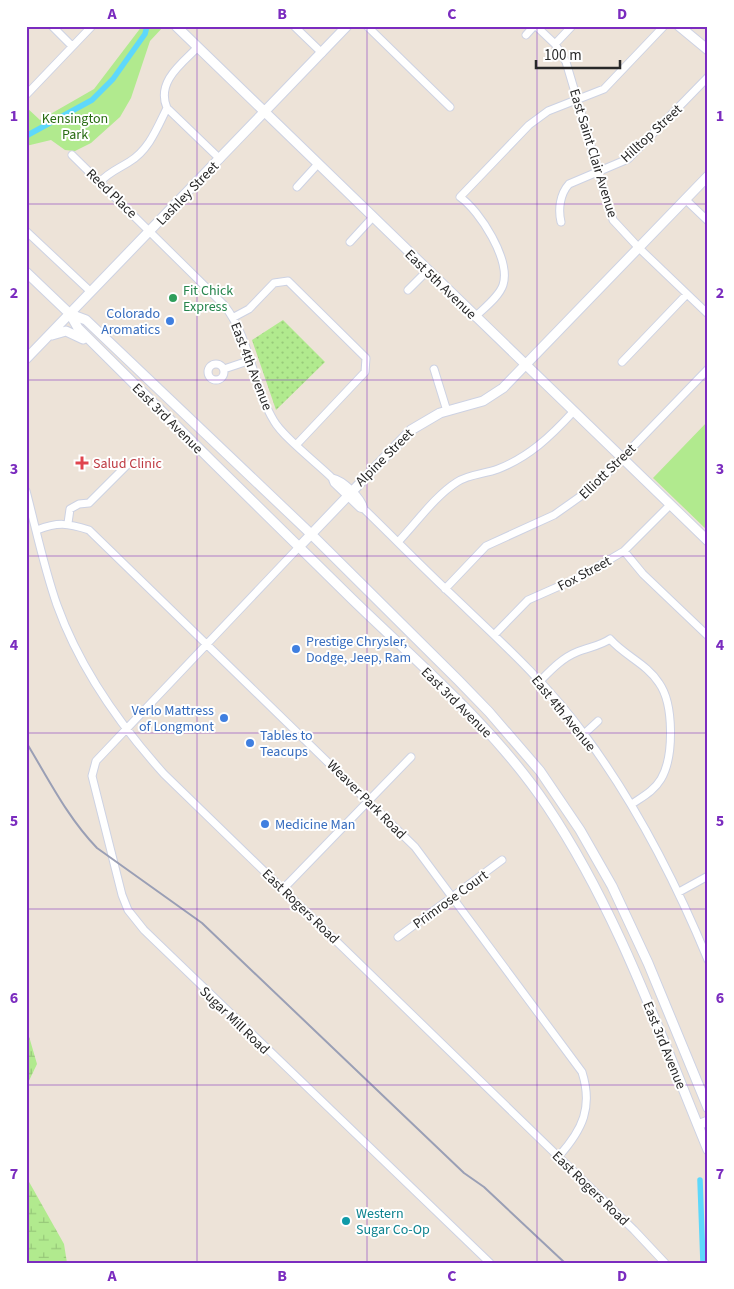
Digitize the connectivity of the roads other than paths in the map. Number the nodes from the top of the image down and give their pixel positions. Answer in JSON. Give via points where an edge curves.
{"nodes":[{"id":1,"x":52,"y":26,"type":"edge"},
{"id":2,"x":92,"y":26,"type":"edge"},
{"id":3,"x":176,"y":26,"type":"edge"},
{"id":4,"x":294,"y":26,"type":"edge"},
{"id":5,"x":347,"y":26,"type":"edge"},
{"id":6,"x":366,"y":26,"type":"edge"},
{"id":7,"x":535,"y":26,"type":"edge"},
{"id":8,"x":572,"y":26,"type":"edge"},
{"id":9,"x":664,"y":26,"type":"edge"},
{"id":10,"x":679,"y":26,"type":"edge"},
{"id":11,"x":526,"y":34,"type":"dead end"},
{"id":12,"x":555,"y":44,"type":"junction"},
{"id":13,"x":72,"y":46,"type":"junction"},
{"id":14,"x":198,"y":47,"type":"junction"},
{"id":15,"x":708,"y":50,"type":"edge"},
{"id":16,"x":322,"y":53,"type":"junction"},
{"id":17,"x":708,"y":77,"type":"edge"},
{"id":18,"x":26,"y":95,"type":"edge"},
{"id":19,"x":577,"y":100,"type":"junction"},
{"id":20,"x":450,"y":107,"type":"dead end"},
{"id":21,"x":167,"y":108,"type":"junction"},
{"id":22,"x":264,"y":113,"type":"junction"},
{"id":23,"x":72,"y":155,"type":"dead end"},
{"id":24,"x":220,"y":159,"type":"junction"},
{"id":25,"x":317,"y":165,"type":"junction"},
{"id":26,"x":598,"y":172,"type":"junction"},
{"id":27,"x":708,"y":176,"type":"edge"},
{"id":28,"x":100,"y":182,"type":"junction"},
{"id":29,"x":296,"y":187,"type":"dead end"},
{"id":30,"x":686,"y":199,"type":"junction"},
{"id":31,"x":372,"y":218,"type":"junction"},
{"id":32,"x":708,"y":221,"type":"edge"},
{"id":33,"x":561,"y":222,"type":"dead end"},
{"id":34,"x":26,"y":231,"type":"edge"},
{"id":35,"x":150,"y":232,"type":"junction"},
{"id":36,"x":350,"y":242,"type":"dead end"},
{"id":37,"x":639,"y":248,"type":"junction"},
{"id":38,"x":427,"y":271,"type":"junction"},
{"id":39,"x":26,"y":272,"type":"edge"},
{"id":40,"x":408,"y":290,"type":"dead end"},
{"id":41,"x":91,"y":292,"type":"junction"},
{"id":42,"x":687,"y":294,"type":"junction"},
{"id":43,"x":70,"y":314,"type":"junction"},
{"id":44,"x":708,"y":314,"type":"edge"},
{"id":45,"x":475,"y":317,"type":"junction"},
{"id":46,"x":234,"y":318,"type":"junction"},
{"id":47,"x":49,"y":336,"type":"junction"},
{"id":48,"x":26,"y":360,"type":"edge"},
{"id":49,"x":251,"y":360,"type":"junction"},
{"id":50,"x":112,"y":362,"type":"junction"},
{"id":51,"x":622,"y":362,"type":"dead end"},
{"id":52,"x":525,"y":365,"type":"junction"},
{"id":53,"x":224,"y":369,"type":"dead end"},
{"id":54,"x":434,"y":369,"type":"dead end"},
{"id":55,"x":708,"y":369,"type":"edge"},
{"id":56,"x":448,"y":411,"type":"junction"},
{"id":57,"x":573,"y":412,"type":"junction"},
{"id":58,"x":297,"y":444,"type":"junction"},
{"id":59,"x":622,"y":458,"type":"junction"},
{"id":60,"x":127,"y":465,"type":"dead end"},
{"id":61,"x":26,"y":491,"type":"edge"},
{"id":62,"x":349,"y":493,"type":"junction"},
{"id":63,"x":670,"y":504,"type":"junction"},
{"id":64,"x":68,"y":523,"type":"junction"},
{"id":65,"x":37,"y":530,"type":"junction"},
{"id":66,"x":311,"y":534,"type":"junction"},
{"id":67,"x":708,"y":541,"type":"edge"},
{"id":68,"x":398,"y":542,"type":"junction"},
{"id":69,"x":299,"y":547,"type":"junction"},
{"id":70,"x":624,"y":551,"type":"junction"},
{"id":71,"x":445,"y":589,"type":"junction"},
{"id":72,"x":494,"y":635,"type":"junction"},
{"id":73,"x":708,"y":636,"type":"edge"},
{"id":74,"x":206,"y":644,"type":"junction"},
{"id":75,"x":540,"y":681,"type":"junction"},
{"id":76,"x":598,"y":721,"type":"dead end"},
{"id":77,"x":125,"y":728,"type":"junction"},
{"id":78,"x":584,"y":734,"type":"junction"},
{"id":79,"x":411,"y":757,"type":"dead end"},
{"id":80,"x":369,"y":801,"type":"junction"},
{"id":81,"x":632,"y":804,"type":"junction"},
{"id":82,"x":502,"y":860,"type":"dead end"},
{"id":83,"x":708,"y":876,"type":"edge"},
{"id":84,"x":283,"y":889,"type":"junction"},
{"id":85,"x":679,"y":892,"type":"junction"},
{"id":86,"x":453,"y":897,"type":"junction"},
{"id":87,"x":398,"y":937,"type":"dead end"},
{"id":88,"x":708,"y":960,"type":"edge"},
{"id":89,"x":708,"y":1108,"type":"edge"},
{"id":90,"x":708,"y":1121,"type":"edge"},
{"id":91,"x":698,"y":1125,"type":"junction"},
{"id":92,"x":708,"y":1150,"type":"edge"},
{"id":93,"x":559,"y":1156,"type":"junction"},
{"id":94,"x":490,"y":1263,"type":"edge"},
{"id":95,"x":665,"y":1263,"type":"edge"}],
"edges":[{"from":1,"to":13,"type":"street"},
{"from":2,"to":13,"type":"street"},
{"from":3,"to":14,"type":"main road","name":"East 5th Avenue"},
{"from":4,"to":16,"type":"street"},
{"from":5,"to":16,"type":"main road","name":"Lashley Street"},
{"from":6,"to":20,"type":"street"},
{"from":7,"to":11,"type":"street"},
{"from":7,"to":12,"type":"street","name":"East Saint Clair Avenue"},
{"from":8,"to":12,"type":"street"},
{"from":9,"to":19,"type":"street","via":[[604,89]]},
{"from":10,"to":15,"type":"main road"},
{"from":12,"to":19,"type":"street","name":"East Saint Clair Avenue","via":[[566,62]]},
{"from":13,"to":18,"type":"street"},
{"from":14,"to":21,"type":"street","via":[[169,78],[164,93]]},
{"from":14,"to":22,"type":"main road","name":"East 5th Avenue"},
{"from":16,"to":22,"type":"main road","name":"Lashley Street"},
{"from":17,"to":26,"type":"street","name":"Hilltop Street","via":[[628,159]]},
{"from":19,"to":26,"type":"street","name":"East Saint Clair Avenue"},
{"from":19,"to":45,"type":"street","via":[[548,111],[529,126],[460,198],[477,213],[505,267],[503,286]]},
{"from":21,"to":24,"type":"street"},
{"from":21,"to":28,"type":"street","via":[[151,140],[139,154]]},
{"from":22,"to":24,"type":"main road","name":"Lashley Street"},
{"from":22,"to":25,"type":"main road","name":"East 5th Avenue"},
{"from":23,"to":28,"type":"street","name":"Reed Place"},
{"from":24,"to":35,"type":"main road","name":"Lashley Street"},
{"from":25,"to":29,"type":"street"},
{"from":25,"to":31,"type":"main road","name":"East 5th Avenue"},
{"from":26,"to":33,"type":"street","name":"Hilltop Street","via":[[578,178],[564,189],[558,211]]},
{"from":26,"to":37,"type":"street","name":"East Saint Clair Avenue","via":[[614,220]]},
{"from":27,"to":30,"type":"main road","name":"Alpine Street"},
{"from":28,"to":35,"type":"street","name":"Reed Place"},
{"from":30,"to":32,"type":"street"},
{"from":30,"to":37,"type":"main road","name":"Alpine Street"},
{"from":31,"to":36,"type":"street"},
{"from":31,"to":38,"type":"main road","name":"East 5th Avenue"},
{"from":34,"to":41,"type":"street"},
{"from":35,"to":41,"type":"main road","name":"Lashley Street"},
{"from":35,"to":46,"type":"street","name":"East 4th Avenue"},
{"from":37,"to":42,"type":"street","name":"East Saint Clair Avenue"},
{"from":37,"to":52,"type":"main road","name":"Alpine Street"},
{"from":38,"to":40,"type":"street"},
{"from":38,"to":45,"type":"main road","name":"East 5th Avenue"},
{"from":39,"to":43,"type":"main road","name":"East 3rd Avenue"},
{"from":41,"to":43,"type":"main road","name":"Lashley Street"},
{"from":42,"to":44,"type":"street","name":"East Saint Clair Avenue"},
{"from":42,"to":51,"type":"street"},
{"from":43,"to":47,"type":"main road","name":"Lashley Street"},
{"from":43,"to":50,"type":"main road","name":"East 3rd Avenue","via":[[78,328]]},
{"from":43,"to":66,"type":"main road","name":"East 3rd Avenue","via":[[86,320]]},
{"from":45,"to":52,"type":"main road","name":"East 5th Avenue"},
{"from":46,"to":49,"type":"street","name":"East 4th Avenue"},
{"from":46,"to":58,"type":"street","via":[[249,309],[274,283],[288,281],[366,358],[365,372]]},
{"from":47,"to":48,"type":"main road","name":"Lashley Street"},
{"from":47,"to":50,"type":"main road","via":[[60,331],[76,334]]},
{"from":49,"to":53,"type":"street"},
{"from":49,"to":58,"type":"street","name":"East 4th Avenue","via":[[274,422]]},
{"from":50,"to":69,"type":"main road","name":"East 3rd Avenue"},
{"from":52,"to":56,"type":"main road","name":"Alpine Street","via":[[490,397]]},
{"from":52,"to":57,"type":"main road","name":"East 5th Avenue"},
{"from":54,"to":56,"type":"street"},
{"from":55,"to":59,"type":"street","name":"Elliott Street"},
{"from":56,"to":62,"type":"main road","name":"Alpine Street","via":[[411,430]]},
{"from":57,"to":59,"type":"main road","name":"East 5th Avenue"},
{"from":57,"to":68,"type":"street","via":[[546,441],[529,453],[450,487]]},
{"from":58,"to":62,"type":"street","name":"East 4th Avenue","via":[[334,483]]},
{"from":59,"to":63,"type":"main road","name":"East 5th Avenue"},
{"from":59,"to":71,"type":"street","name":"Elliott Street","via":[[594,486],[554,515],[486,546]]},
{"from":60,"to":64,"type":"street","via":[[89,503],[70,509]]},
{"from":61,"to":65,"type":"street","name":"East Rogers Road"},
{"from":62,"to":66,"type":"main road","name":"Alpine Street"},
{"from":62,"to":68,"type":"street","name":"East 4th Avenue","via":[[360,508],[364,508]]},
{"from":63,"to":67,"type":"main road","name":"East 5th Avenue"},
{"from":63,"to":70,"type":"street","name":"Fox Street"},
{"from":64,"to":65,"type":"street","via":[[52,524]]},
{"from":64,"to":74,"type":"street","name":"Weaver Park Road","via":[[89,530]]},
{"from":65,"to":77,"type":"street","name":"East Rogers Road","via":[[46,570],[66,626],[93,681]]},
{"from":66,"to":69,"type":"main road","name":"Alpine Street"},
{"from":66,"to":89,"type":"main road","name":"East 3rd Avenue","via":[[484,706],[567,809],[623,909]]},
{"from":68,"to":71,"type":"street","name":"East 4th Avenue"},
{"from":69,"to":74,"type":"street","name":"Alpine Street"},
{"from":69,"to":91,"type":"main road","name":"East 3rd Avenue","via":[[468,711],[545,804],[587,870],[618,931]]},
{"from":70,"to":72,"type":"street","name":"Fox Street","via":[[580,577],[528,600]]},
{"from":70,"to":73,"type":"street","via":[[642,574]]},
{"from":71,"to":72,"type":"street","name":"East 4th Avenue"},
{"from":72,"to":75,"type":"street","name":"East 4th Avenue"},
{"from":74,"to":77,"type":"street","name":"Alpine Street"},
{"from":74,"to":80,"type":"street","name":"Weaver Park Road"},
{"from":75,"to":78,"type":"street","name":"East 4th Avenue"},
{"from":75,"to":81,"type":"street","via":[[566,657],[601,646],[610,639],[658,681],[670,704],[666,768],[656,787]]},
{"from":76,"to":78,"type":"street"},
{"from":77,"to":84,"type":"street","name":"East Rogers Road","via":[[164,774]]},
{"from":77,"to":94,"type":"street","name":"Sugar Mill Road","via":[[100,755],[92,776],[122,895],[132,916],[226,1012]]},
{"from":78,"to":81,"type":"street","name":"East 4th Avenue"},
{"from":79,"to":80,"type":"street"},
{"from":80,"to":84,"type":"street"},
{"from":80,"to":86,"type":"street","name":"Weaver Park Road","via":[[415,847]]},
{"from":81,"to":85,"type":"street","name":"East 4th Avenue"},
{"from":82,"to":86,"type":"street","name":"Primrose Court"},
{"from":83,"to":85,"type":"street"},
{"from":84,"to":93,"type":"street","name":"East Rogers Road"},
{"from":85,"to":88,"type":"street","name":"East 4th Avenue"},
{"from":86,"to":87,"type":"street","name":"Primrose Court"},
{"from":86,"to":93,"type":"street","name":"Weaver Park Road","via":[[582,1072],[587,1088],[587,1110],[574,1138]]},
{"from":90,"to":91,"type":"main road"},
{"from":91,"to":92,"type":"main road","name":"East 3rd Avenue"},
{"from":93,"to":95,"type":"street","name":"East Rogers Road"}]}
